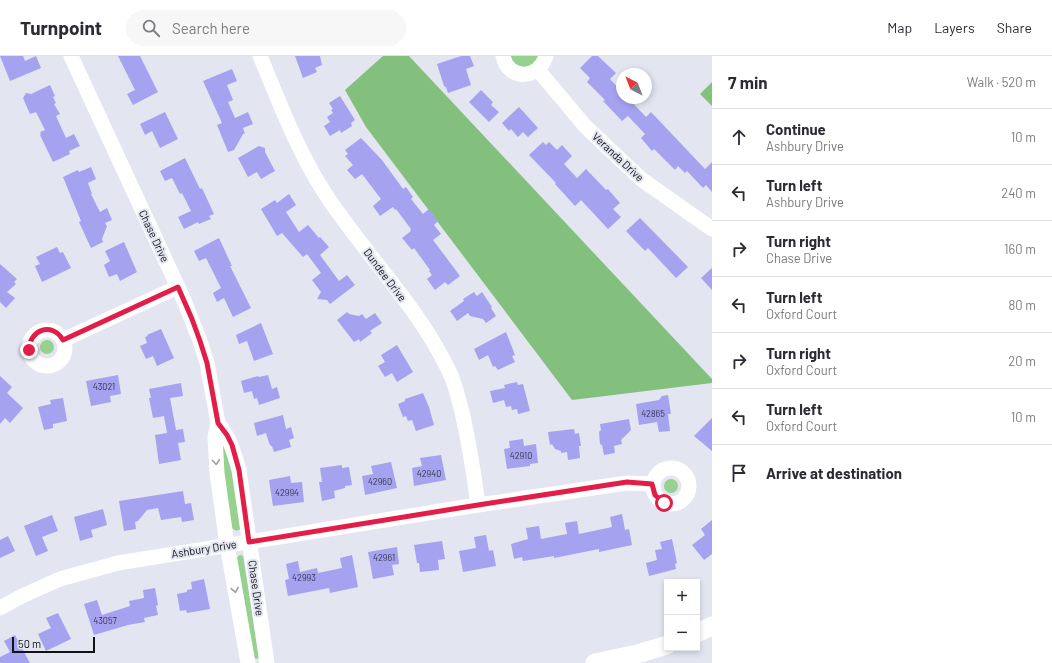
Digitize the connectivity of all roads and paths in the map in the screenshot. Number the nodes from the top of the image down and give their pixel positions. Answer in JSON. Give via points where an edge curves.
{"nodes":[{"id":1,"x":71,"y":56,"type":"edge"},
{"id":2,"x":260,"y":56,"type":"edge"},
{"id":3,"x":503,"y":56,"type":"edge"},
{"id":4,"x":546,"y":56,"type":"edge"},
{"id":5,"x":538,"y":70,"type":"junction"},
{"id":6,"x":712,"y":229,"type":"edge"},
{"id":7,"x":178,"y":287,"type":"junction"},
{"id":8,"x":63,"y":340,"type":"dead end"},
{"id":9,"x":218,"y":423,"type":"junction"},
{"id":10,"x":652,"y":484,"type":"dead end"},
{"id":11,"x":478,"y":505,"type":"junction"},
{"id":12,"x":249,"y":542,"type":"junction"},
{"id":13,"x":227,"y":545,"type":"junction"},
{"id":14,"x":0,"y":608,"type":"edge"},
{"id":15,"x":712,"y":626,"type":"edge"},
{"id":16,"x":700,"y":632,"type":"edge"},
{"id":17,"x":664,"y":646,"type":"edge"},
{"id":18,"x":604,"y":662,"type":"edge"},
{"id":19,"x":248,"y":663,"type":"edge"},
{"id":20,"x":266,"y":663,"type":"edge"}],
"edges":[{"from":1,"to":7,"type":"street","name":"Chase Drive"},
{"from":2,"to":11,"type":"street","name":"Dundee Drive","via":[[285,119],[310,169],[327,196],[424,327],[449,370],[468,439]]},
{"from":3,"to":5,"type":"street","via":[[506,64],[516,73],[522,75]]},
{"from":4,"to":5,"type":"street"},
{"from":5,"to":6,"type":"street","name":"Veranda Drive","via":[[585,126],[641,179]]},
{"from":7,"to":8,"type":"street"},
{"from":7,"to":9,"type":"street","name":"Chase Drive","via":[[207,363]]},
{"from":9,"to":12,"type":"street","name":"Chase Drive","via":[[232,445],[239,470]]},
{"from":9,"to":13,"type":"street","name":"Chase Drive","one_way":true,"via":[[215,437],[217,473]]},
{"from":10,"to":11,"type":"street","name":"Ashbury Drive","via":[[627,482]]},
{"from":11,"to":12,"type":"street","name":"Ashbury Drive"},
{"from":12,"to":13,"type":"street","name":"Ashbury Drive"},
{"from":12,"to":20,"type":"street","name":"Chase Drive"},
{"from":13,"to":14,"type":"street","name":"Ashbury Drive","via":[[85,571],[60,579]]},
{"from":13,"to":19,"type":"street","name":"Chase Drive","one_way":true},
{"from":15,"to":16,"type":"main road"},
{"from":17,"to":18,"type":"main road"}]}
